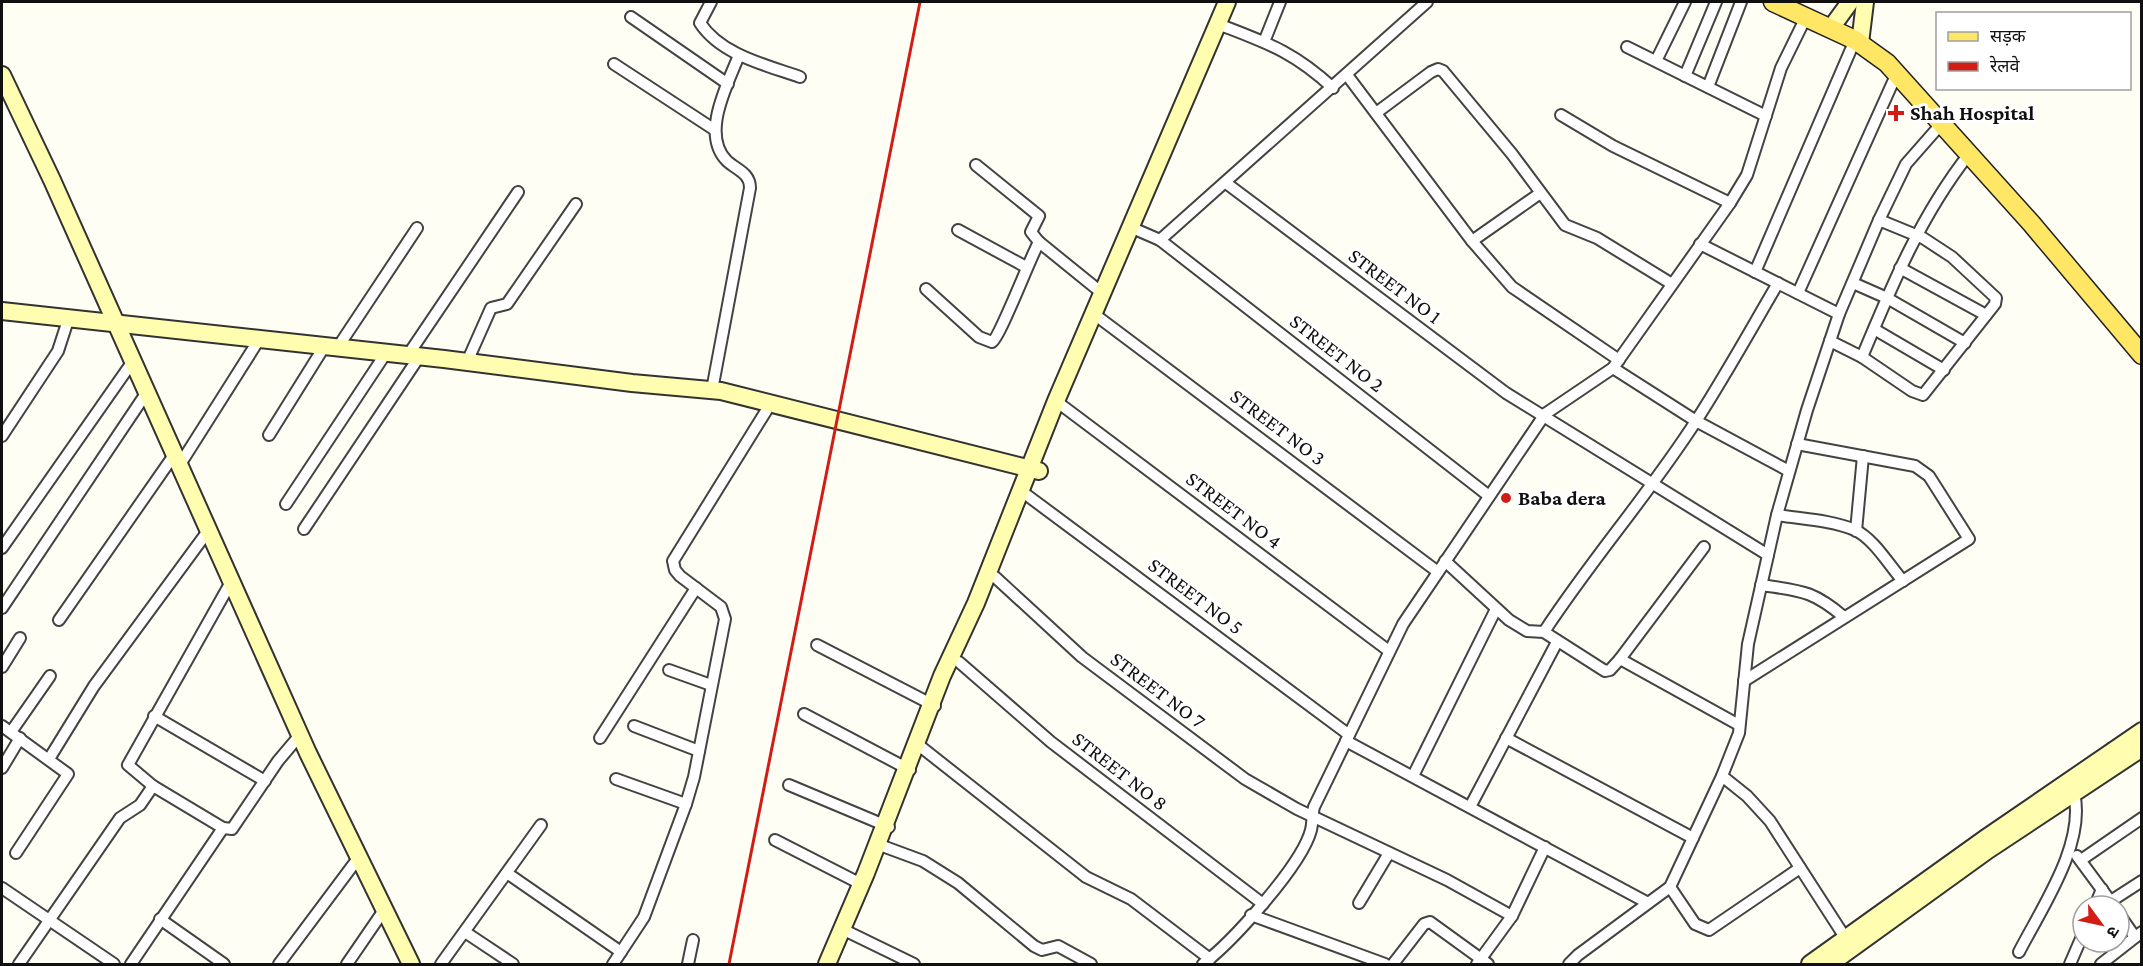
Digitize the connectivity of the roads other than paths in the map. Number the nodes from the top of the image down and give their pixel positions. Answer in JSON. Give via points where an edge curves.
{"nodes":[{"id":1,"x":711,"y":2,"type":"edge"},
{"id":2,"x":1227,"y":2,"type":"edge"},
{"id":3,"x":1237,"y":2,"type":"edge"},
{"id":4,"x":1280,"y":2,"type":"edge"},
{"id":5,"x":1427,"y":2,"type":"edge"},
{"id":6,"x":1685,"y":2,"type":"edge"},
{"id":7,"x":1716,"y":2,"type":"edge"},
{"id":8,"x":1741,"y":2,"type":"edge"},
{"id":9,"x":1773,"y":2,"type":"edge"},
{"id":10,"x":1850,"y":2,"type":"edge"},
{"id":11,"x":1865,"y":2,"type":"edge"},
{"id":12,"x":631,"y":17,"type":"dead end"},
{"id":13,"x":1806,"y":17,"type":"junction"},
{"id":14,"x":1222,"y":26,"type":"junction"},
{"id":15,"x":1831,"y":28,"type":"junction"},
{"id":16,"x":1264,"y":42,"type":"junction"},
{"id":17,"x":1857,"y":42,"type":"junction"},
{"id":18,"x":1627,"y":47,"type":"dead end"},
{"id":19,"x":739,"y":55,"type":"junction"},
{"id":20,"x":1656,"y":61,"type":"junction"},
{"id":21,"x":614,"y":64,"type":"dead end"},
{"id":22,"x":1897,"y":73,"type":"junction"},
{"id":23,"x":2,"y":75,"type":"edge"},
{"id":24,"x":1347,"y":75,"type":"junction"},
{"id":25,"x":1685,"y":76,"type":"junction"},
{"id":26,"x":800,"y":77,"type":"dead end"},
{"id":27,"x":728,"y":84,"type":"junction"},
{"id":28,"x":1708,"y":87,"type":"junction"},
{"id":29,"x":1333,"y":88,"type":"junction"},
{"id":30,"x":1376,"y":113,"type":"junction"},
{"id":31,"x":1561,"y":115,"type":"dead end"},
{"id":32,"x":1766,"y":116,"type":"junction"},
{"id":33,"x":1942,"y":123,"type":"junction"},
{"id":34,"x":714,"y":130,"type":"junction"},
{"id":35,"x":1970,"y":154,"type":"junction"},
{"id":36,"x":976,"y":165,"type":"dead end"},
{"id":37,"x":1226,"y":183,"type":"junction"},
{"id":38,"x":518,"y":192,"type":"dead end"},
{"id":39,"x":1539,"y":194,"type":"junction"},
{"id":40,"x":1730,"y":203,"type":"junction"},
{"id":41,"x":576,"y":204,"type":"dead end"},
{"id":42,"x":1880,"y":220,"type":"junction"},
{"id":43,"x":417,"y":228,"type":"dead end"},
{"id":44,"x":1133,"y":229,"type":"junction"},
{"id":45,"x":958,"y":230,"type":"dead end"},
{"id":46,"x":1916,"y":235,"type":"junction"},
{"id":47,"x":1160,"y":240,"type":"junction"},
{"id":48,"x":1472,"y":241,"type":"junction"},
{"id":49,"x":1039,"y":242,"type":"junction"},
{"id":50,"x":1700,"y":244,"type":"junction"},
{"id":51,"x":1026,"y":267,"type":"junction"},
{"id":52,"x":1900,"y":268,"type":"junction"},
{"id":53,"x":1755,"y":272,"type":"junction"},
{"id":54,"x":1778,"y":283,"type":"junction"},
{"id":55,"x":1853,"y":283,"type":"junction"},
{"id":56,"x":1672,"y":284,"type":"junction"},
{"id":57,"x":926,"y":289,"type":"dead end"},
{"id":58,"x":1102,"y":293,"type":"junction"},
{"id":59,"x":1798,"y":293,"type":"junction"},
{"id":60,"x":1887,"y":298,"type":"junction"},
{"id":61,"x":2,"y":310,"type":"edge"},
{"id":62,"x":1839,"y":314,"type":"junction"},
{"id":63,"x":1986,"y":315,"type":"junction"},
{"id":64,"x":1098,"y":316,"type":"junction"},
{"id":65,"x":69,"y":317,"type":"junction"},
{"id":66,"x":115,"y":322,"type":"junction"},
{"id":67,"x":1874,"y":330,"type":"junction"},
{"id":68,"x":260,"y":338,"type":"junction"},
{"id":69,"x":1830,"y":341,"type":"junction"},
{"id":70,"x":1965,"y":343,"type":"junction"},
{"id":71,"x":331,"y":347,"type":"junction"},
{"id":72,"x":2138,"y":351,"type":"edge"},
{"id":73,"x":386,"y":353,"type":"junction"},
{"id":74,"x":413,"y":356,"type":"junction"},
{"id":75,"x":1862,"y":357,"type":"junction"},
{"id":76,"x":133,"y":361,"type":"junction"},
{"id":77,"x":467,"y":362,"type":"junction"},
{"id":78,"x":1616,"y":364,"type":"junction"},
{"id":79,"x":2142,"y":367,"type":"edge"},
{"id":80,"x":1944,"y":370,"type":"junction"},
{"id":81,"x":712,"y":390,"type":"junction"},
{"id":82,"x":147,"y":392,"type":"junction"},
{"id":83,"x":771,"y":404,"type":"junction"},
{"id":84,"x":1060,"y":404,"type":"junction"},
{"id":85,"x":1545,"y":414,"type":"junction"},
{"id":86,"x":1696,"y":421,"type":"junction"},
{"id":87,"x":269,"y":435,"type":"dead end"},
{"id":88,"x":2,"y":436,"type":"edge"},
{"id":89,"x":1797,"y":444,"type":"junction"},
{"id":90,"x":1863,"y":456,"type":"junction"},
{"id":91,"x":177,"y":460,"type":"junction"},
{"id":92,"x":1035,"y":470,"type":"junction"},
{"id":93,"x":1789,"y":471,"type":"junction"},
{"id":94,"x":1652,"y":484,"type":"junction"},
{"id":95,"x":1024,"y":493,"type":"junction"},
{"id":96,"x":1489,"y":496,"type":"junction"},
{"id":97,"x":286,"y":504,"type":"dead end"},
{"id":98,"x":1777,"y":515,"type":"junction"},
{"id":99,"x":304,"y":529,"type":"dead end"},
{"id":100,"x":208,"y":531,"type":"junction"},
{"id":101,"x":1856,"y":531,"type":"junction"},
{"id":102,"x":1704,"y":547,"type":"dead end"},
{"id":103,"x":2,"y":548,"type":"edge"},
{"id":104,"x":1768,"y":555,"type":"junction"},
{"id":105,"x":1445,"y":561,"type":"junction"},
{"id":106,"x":1438,"y":572,"type":"junction"},
{"id":107,"x":995,"y":578,"type":"junction"},
{"id":108,"x":1903,"y":581,"type":"junction"},
{"id":109,"x":231,"y":582,"type":"junction"},
{"id":110,"x":1761,"y":585,"type":"junction"},
{"id":111,"x":696,"y":588,"type":"junction"},
{"id":112,"x":2,"y":608,"type":"edge"},
{"id":113,"x":1496,"y":609,"type":"junction"},
{"id":114,"x":1844,"y":617,"type":"junction"},
{"id":115,"x":59,"y":620,"type":"dead end"},
{"id":116,"x":1544,"y":632,"type":"junction"},
{"id":117,"x":20,"y":638,"type":"dead end"},
{"id":118,"x":1557,"y":642,"type":"junction"},
{"id":119,"x":817,"y":645,"type":"dead end"},
{"id":120,"x":1389,"y":651,"type":"junction"},
{"id":121,"x":1620,"y":659,"type":"junction"},
{"id":122,"x":959,"y":662,"type":"junction"},
{"id":123,"x":2,"y":667,"type":"edge"},
{"id":124,"x":669,"y":670,"type":"dead end"},
{"id":125,"x":50,"y":676,"type":"dead end"},
{"id":126,"x":1744,"y":681,"type":"junction"},
{"id":127,"x":711,"y":685,"type":"junction"},
{"id":128,"x":935,"y":706,"type":"junction"},
{"id":129,"x":804,"y":714,"type":"dead end"},
{"id":130,"x":154,"y":716,"type":"junction"},
{"id":131,"x":1739,"y":725,"type":"junction"},
{"id":132,"x":634,"y":726,"type":"dead end"},
{"id":133,"x":2142,"y":731,"type":"edge"},
{"id":134,"x":11,"y":732,"type":"edge"},
{"id":135,"x":300,"y":735,"type":"junction"},
{"id":136,"x":1347,"y":737,"type":"junction"},
{"id":137,"x":600,"y":738,"type":"dead end"},
{"id":138,"x":1506,"y":738,"type":"junction"},
{"id":139,"x":919,"y":746,"type":"junction"},
{"id":140,"x":2142,"y":748,"type":"edge"},
{"id":141,"x":699,"y":751,"type":"junction"},
{"id":142,"x":49,"y":759,"type":"junction"},
{"id":143,"x":2,"y":768,"type":"edge"},
{"id":144,"x":910,"y":770,"type":"junction"},
{"id":145,"x":1413,"y":776,"type":"junction"},
{"id":146,"x":1722,"y":776,"type":"junction"},
{"id":147,"x":616,"y":779,"type":"dead end"},
{"id":148,"x":265,"y":781,"type":"junction"},
{"id":149,"x":789,"y":785,"type":"dead end"},
{"id":150,"x":153,"y":786,"type":"junction"},
{"id":151,"x":2074,"y":793,"type":"junction"},
{"id":152,"x":687,"y":804,"type":"junction"},
{"id":153,"x":1470,"y":807,"type":"junction"},
{"id":154,"x":1312,"y":815,"type":"junction"},
{"id":155,"x":2142,"y":818,"type":"edge"},
{"id":156,"x":542,"y":825,"type":"dead end"},
{"id":157,"x":888,"y":826,"type":"junction"},
{"id":158,"x":223,"y":828,"type":"junction"},
{"id":159,"x":1693,"y":838,"type":"junction"},
{"id":160,"x":775,"y":840,"type":"dead end"},
{"id":161,"x":881,"y":845,"type":"junction"},
{"id":162,"x":1545,"y":847,"type":"junction"},
{"id":163,"x":2071,"y":849,"type":"junction"},
{"id":164,"x":16,"y":853,"type":"dead end"},
{"id":165,"x":1389,"y":853,"type":"junction"},
{"id":166,"x":359,"y":857,"type":"junction"},
{"id":167,"x":2081,"y":860,"type":"junction"},
{"id":168,"x":1800,"y":868,"type":"junction"},
{"id":169,"x":507,"y":873,"type":"junction"},
{"id":170,"x":2142,"y":881,"type":"edge"},
{"id":171,"x":861,"y":884,"type":"junction"},
{"id":172,"x":1670,"y":886,"type":"junction"},
{"id":173,"x":2,"y":888,"type":"edge"},
{"id":174,"x":2102,"y":889,"type":"junction"},
{"id":175,"x":2100,"y":894,"type":"edge"},
{"id":176,"x":2105,"y":894,"type":"edge"},
{"id":177,"x":2125,"y":894,"type":"edge"},
{"id":178,"x":1359,"y":903,"type":"dead end"},
{"id":179,"x":1648,"y":903,"type":"junction"},
{"id":180,"x":1263,"y":904,"type":"junction"},
{"id":181,"x":384,"y":910,"type":"junction"},
{"id":182,"x":1251,"y":915,"type":"junction"},
{"id":183,"x":1512,"y":916,"type":"junction"},
{"id":184,"x":160,"y":919,"type":"junction"},
{"id":185,"x":48,"y":920,"type":"junction"},
{"id":186,"x":846,"y":931,"type":"junction"},
{"id":187,"x":465,"y":932,"type":"junction"},
{"id":188,"x":2139,"y":936,"type":"edge"},
{"id":189,"x":693,"y":939,"type":"dead end"},
{"id":190,"x":1849,"y":944,"type":"junction"},
{"id":191,"x":621,"y":952,"type":"junction"},
{"id":192,"x":2019,"y":952,"type":"dead end"},
{"id":193,"x":1207,"y":962,"type":"edge"},
{"id":194,"x":1482,"y":963,"type":"edge"},
{"id":195,"x":19,"y":964,"type":"edge"},
{"id":196,"x":114,"y":964,"type":"edge"},
{"id":197,"x":131,"y":964,"type":"edge"},
{"id":198,"x":224,"y":964,"type":"edge"},
{"id":199,"x":279,"y":964,"type":"edge"},
{"id":200,"x":347,"y":964,"type":"edge"},
{"id":201,"x":411,"y":964,"type":"edge"},
{"id":202,"x":441,"y":964,"type":"edge"},
{"id":203,"x":513,"y":964,"type":"edge"},
{"id":204,"x":613,"y":964,"type":"edge"},
{"id":205,"x":688,"y":964,"type":"edge"},
{"id":206,"x":827,"y":964,"type":"edge"},
{"id":207,"x":837,"y":964,"type":"edge"},
{"id":208,"x":914,"y":964,"type":"edge"},
{"id":209,"x":1091,"y":964,"type":"edge"},
{"id":210,"x":1385,"y":964,"type":"edge"},
{"id":211,"x":1393,"y":964,"type":"edge"},
{"id":212,"x":1569,"y":964,"type":"edge"},
{"id":213,"x":1810,"y":964,"type":"edge"},
{"id":214,"x":1830,"y":964,"type":"edge"},
{"id":215,"x":2101,"y":964,"type":"edge"}],
"edges":[{"from":1,"to":19,"type":"street","via":[[700,24],[709,35]]},
{"from":2,"to":14,"type":"main road"},
{"from":3,"to":14,"type":"main road"},
{"from":4,"to":16,"type":"street"},
{"from":5,"to":24,"type":"street"},
{"from":6,"to":20,"type":"street"},
{"from":7,"to":25,"type":"street"},
{"from":8,"to":28,"type":"street"},
{"from":9,"to":13,"type":"main road"},
{"from":10,"to":15,"type":"main road"},
{"from":11,"to":17,"type":"main road"},
{"from":12,"to":27,"type":"street"},
{"from":13,"to":15,"type":"main road"},
{"from":13,"to":32,"type":"street","via":[[1781,68]]},
{"from":14,"to":16,"type":"street"},
{"from":14,"to":44,"type":"main road"},
{"from":15,"to":17,"type":"main road"},
{"from":16,"to":29,"type":"street","via":[[1308,65]]},
{"from":17,"to":22,"type":"main road"},
{"from":17,"to":53,"type":"street"},
{"from":18,"to":20,"type":"street"},
{"from":19,"to":26,"type":"street"},
{"from":19,"to":27,"type":"street"},
{"from":20,"to":25,"type":"street"},
{"from":21,"to":34,"type":"street"},
{"from":22,"to":33,"type":"main road"},
{"from":22,"to":59,"type":"street"},
{"from":23,"to":66,"type":"main road"},
{"from":24,"to":29,"type":"street"},
{"from":24,"to":30,"type":"street"},
{"from":25,"to":28,"type":"street"},
{"from":27,"to":34,"type":"street"},
{"from":28,"to":32,"type":"street"},
{"from":29,"to":37,"type":"street"},
{"from":30,"to":39,"type":"street","via":[[1431,72],[1443,71],[1512,154]]},
{"from":30,"to":48,"type":"street"},
{"from":31,"to":40,"type":"street","via":[[1613,146]]},
{"from":32,"to":40,"type":"street","via":[[1747,175]]},
{"from":33,"to":35,"type":"main road"},
{"from":33,"to":42,"type":"street","via":[[1906,164]]},
{"from":34,"to":81,"type":"street","via":[[721,152],[747,177],[750,188]]},
{"from":35,"to":46,"type":"street","via":[[1943,188]]},
{"from":35,"to":72,"type":"main road"},
{"from":36,"to":49,"type":"street","via":[[1039,216],[1031,232]]},
{"from":37,"to":47,"type":"street"},
{"from":37,"to":85,"type":"street","name":"STREET NO 1","via":[[1506,393]]},
{"from":38,"to":74,"type":"street"},
{"from":39,"to":48,"type":"street"},
{"from":39,"to":56,"type":"street","via":[[1572,230],[1597,238]]},
{"from":40,"to":50,"type":"street"},
{"from":41,"to":77,"type":"street","via":[[507,304],[491,308]]},
{"from":42,"to":46,"type":"street"},
{"from":42,"to":55,"type":"street"},
{"from":43,"to":71,"type":"street"},
{"from":44,"to":47,"type":"street","name":"STREET NO 2"},
{"from":44,"to":58,"type":"main road"},
{"from":44,"to":64,"type":"main road"},
{"from":45,"to":51,"type":"street"},
{"from":46,"to":52,"type":"street"},
{"from":46,"to":63,"type":"street","via":[[1952,257],[1996,298]]},
{"from":47,"to":96,"type":"street","name":"STREET NO 2"},
{"from":48,"to":78,"type":"street","via":[[1512,287]]},
{"from":49,"to":51,"type":"street"},
{"from":49,"to":58,"type":"street"},
{"from":50,"to":53,"type":"street"},
{"from":50,"to":56,"type":"street"},
{"from":51,"to":57,"type":"street","via":[[992,342],[979,337]]},
{"from":52,"to":60,"type":"street"},
{"from":52,"to":63,"type":"street"},
{"from":53,"to":54,"type":"street"},
{"from":54,"to":59,"type":"street"},
{"from":54,"to":86,"type":"street"},
{"from":55,"to":60,"type":"street"},
{"from":55,"to":62,"type":"street"},
{"from":56,"to":78,"type":"street"},
{"from":58,"to":64,"type":"main road"},
{"from":59,"to":62,"type":"street"},
{"from":60,"to":67,"type":"street"},
{"from":60,"to":70,"type":"street"},
{"from":61,"to":65,"type":"main road"},
{"from":62,"to":69,"type":"street"},
{"from":63,"to":70,"type":"street"},
{"from":64,"to":84,"type":"main road"},
{"from":64,"to":106,"type":"street","name":"STREET NO 3"},
{"from":65,"to":66,"type":"main road"},
{"from":65,"to":88,"type":"street","via":[[58,351]]},
{"from":66,"to":68,"type":"main road"},
{"from":66,"to":76,"type":"main road"},
{"from":67,"to":75,"type":"street"},
{"from":67,"to":80,"type":"street"},
{"from":68,"to":71,"type":"main road"},
{"from":68,"to":91,"type":"street"},
{"from":69,"to":75,"type":"street"},
{"from":69,"to":89,"type":"street"},
{"from":70,"to":80,"type":"street"},
{"from":71,"to":73,"type":"main road"},
{"from":71,"to":87,"type":"street"},
{"from":72,"to":79,"type":"main road"},
{"from":73,"to":74,"type":"main road"},
{"from":73,"to":97,"type":"street"},
{"from":74,"to":77,"type":"main road"},
{"from":74,"to":99,"type":"street"},
{"from":75,"to":80,"type":"street","via":[[1918,394],[1926,393]]},
{"from":76,"to":82,"type":"main road"},
{"from":76,"to":103,"type":"street"},
{"from":77,"to":81,"type":"main road"},
{"from":78,"to":85,"type":"street"},
{"from":78,"to":86,"type":"street"},
{"from":81,"to":83,"type":"main road"},
{"from":82,"to":91,"type":"main road"},
{"from":82,"to":112,"type":"street"},
{"from":83,"to":92,"type":"main road"},
{"from":83,"to":111,"type":"street","via":[[673,561],[675,570]]},
{"from":84,"to":92,"type":"main road"},
{"from":84,"to":120,"type":"street","name":"STREET NO 4"},
{"from":85,"to":94,"type":"street","name":"STREET NO 1"},
{"from":85,"to":96,"type":"street"},
{"from":86,"to":93,"type":"street"},
{"from":86,"to":94,"type":"street"},
{"from":89,"to":90,"type":"street"},
{"from":89,"to":93,"type":"street"},
{"from":90,"to":101,"type":"street"},
{"from":90,"to":108,"type":"street","via":[[1915,465],[1929,476],[1968,535],[1966,542]]},
{"from":91,"to":100,"type":"main road"},
{"from":91,"to":115,"type":"street"},
{"from":92,"to":95,"type":"main road"},
{"from":93,"to":98,"type":"street"},
{"from":94,"to":104,"type":"street","name":"STREET NO 1"},
{"from":94,"to":116,"type":"street"},
{"from":95,"to":107,"type":"main road"},
{"from":95,"to":128,"type":"main road"},
{"from":95,"to":136,"type":"street","name":"STREET NO 5"},
{"from":96,"to":105,"type":"street"},
{"from":98,"to":101,"type":"street"},
{"from":98,"to":104,"type":"street"},
{"from":100,"to":109,"type":"main road"},
{"from":100,"to":142,"type":"street","via":[[94,686]]},
{"from":101,"to":108,"type":"street","via":[[1871,542]]},
{"from":102,"to":121,"type":"street"},
{"from":104,"to":110,"type":"street"},
{"from":105,"to":106,"type":"street"},
{"from":105,"to":113,"type":"street"},
{"from":106,"to":120,"type":"street"},
{"from":107,"to":122,"type":"main road"},
{"from":107,"to":154,"type":"street","name":"STREET NO 7","via":[[1082,657],[1138,701],[1245,778]]},
{"from":108,"to":114,"type":"street"},
{"from":109,"to":130,"type":"street"},
{"from":109,"to":135,"type":"main road"},
{"from":110,"to":114,"type":"street","via":[[1822,598]]},
{"from":110,"to":126,"type":"street"},
{"from":111,"to":127,"type":"street","via":[[715,601],[725,614]]},
{"from":111,"to":137,"type":"street"},
{"from":113,"to":116,"type":"street","via":[[1527,631]]},
{"from":113,"to":145,"type":"street"},
{"from":114,"to":126,"type":"street"},
{"from":116,"to":118,"type":"street"},
{"from":117,"to":123,"type":"street"},
{"from":118,"to":121,"type":"street","via":[[1605,671]]},
{"from":118,"to":138,"type":"street"},
{"from":119,"to":128,"type":"street"},
{"from":120,"to":136,"type":"street"},
{"from":121,"to":131,"type":"street"},
{"from":122,"to":128,"type":"main road"},
{"from":122,"to":180,"type":"street","name":"STREET NO 8","via":[[1052,742]]},
{"from":124,"to":127,"type":"street"},
{"from":125,"to":134,"type":"street"},
{"from":126,"to":131,"type":"street"},
{"from":127,"to":141,"type":"street"},
{"from":128,"to":139,"type":"main road"},
{"from":129,"to":144,"type":"street"},
{"from":130,"to":148,"type":"street"},
{"from":130,"to":150,"type":"street","via":[[128,765]]},
{"from":131,"to":146,"type":"street"},
{"from":132,"to":141,"type":"street"},
{"from":133,"to":190,"type":"main road","via":[[1986,838]]},
{"from":134,"to":142,"type":"street"},
{"from":134,"to":143,"type":"street"},
{"from":135,"to":148,"type":"street"},
{"from":135,"to":166,"type":"main road"},
{"from":136,"to":145,"type":"street","name":"STREET NO 5"},
{"from":136,"to":154,"type":"street"},
{"from":138,"to":153,"type":"street"},
{"from":138,"to":159,"type":"street"},
{"from":139,"to":144,"type":"main road"},
{"from":139,"to":193,"type":"street","via":[[1086,877],[1131,899]]},
{"from":140,"to":151,"type":"main road"},
{"from":141,"to":152,"type":"street"},
{"from":142,"to":164,"type":"street","via":[[68,776]]},
{"from":144,"to":157,"type":"main road"},
{"from":145,"to":153,"type":"street","name":"STREET NO 5"},
{"from":146,"to":159,"type":"street"},
{"from":146,"to":168,"type":"street","via":[[1770,821]]},
{"from":147,"to":152,"type":"street"},
{"from":148,"to":158,"type":"street","via":[[234,827]]},
{"from":149,"to":157,"type":"street"},
{"from":150,"to":158,"type":"street"},
{"from":150,"to":185,"type":"street","via":[[140,805],[120,818]]},
{"from":151,"to":163,"type":"street","via":[[2078,809]]},
{"from":151,"to":190,"type":"main road"},
{"from":152,"to":191,"type":"street","via":[[644,917]]},
{"from":153,"to":162,"type":"street","name":"STREET NO 5"},
{"from":154,"to":165,"type":"street","name":"STREET NO 7"},
{"from":154,"to":180,"type":"street","via":[[1305,842]]},
{"from":155,"to":167,"type":"street"},
{"from":156,"to":169,"type":"street"},
{"from":157,"to":161,"type":"main road"},
{"from":158,"to":184,"type":"street"},
{"from":159,"to":172,"type":"street"},
{"from":160,"to":171,"type":"street"},
{"from":161,"to":171,"type":"main road"},
{"from":161,"to":186,"type":"main road"},
{"from":161,"to":209,"type":"street","via":[[923,861],[958,883],[1034,946],[1042,950],[1058,946]]},
{"from":162,"to":179,"type":"street","name":"STREET NO 5"},
{"from":162,"to":183,"type":"street"},
{"from":163,"to":167,"type":"street"},
{"from":163,"to":192,"type":"street"},
{"from":165,"to":178,"type":"street"},
{"from":165,"to":183,"type":"street","name":"STREET NO 7"},
{"from":166,"to":181,"type":"main road"},
{"from":166,"to":199,"type":"street"},
{"from":167,"to":174,"type":"street"},
{"from":168,"to":172,"type":"street","via":[[1709,930],[1695,924]]},
{"from":168,"to":190,"type":"street"},
{"from":169,"to":187,"type":"street"},
{"from":169,"to":191,"type":"street"},
{"from":170,"to":177,"type":"street"},
{"from":171,"to":186,"type":"main road"},
{"from":172,"to":179,"type":"street"},
{"from":173,"to":185,"type":"street"},
{"from":174,"to":175,"type":"street"},
{"from":174,"to":176,"type":"street"},
{"from":179,"to":212,"type":"street"},
{"from":180,"to":182,"type":"street"},
{"from":181,"to":200,"type":"street"},
{"from":181,"to":201,"type":"main road"},
{"from":182,"to":193,"type":"street"},
{"from":182,"to":210,"type":"street"},
{"from":183,"to":194,"type":"street"},
{"from":184,"to":197,"type":"street"},
{"from":184,"to":198,"type":"street"},
{"from":185,"to":195,"type":"street"},
{"from":185,"to":196,"type":"street"},
{"from":186,"to":206,"type":"main road"},
{"from":186,"to":207,"type":"main road"},
{"from":186,"to":208,"type":"street"},
{"from":187,"to":202,"type":"street"},
{"from":187,"to":203,"type":"street"},
{"from":188,"to":215,"type":"street"},
{"from":189,"to":205,"type":"street"},
{"from":190,"to":213,"type":"main road"},
{"from":190,"to":214,"type":"main road"},
{"from":191,"to":204,"type":"street"},
{"from":194,"to":211,"type":"street","via":[[1430,922],[1424,924]]}]}
